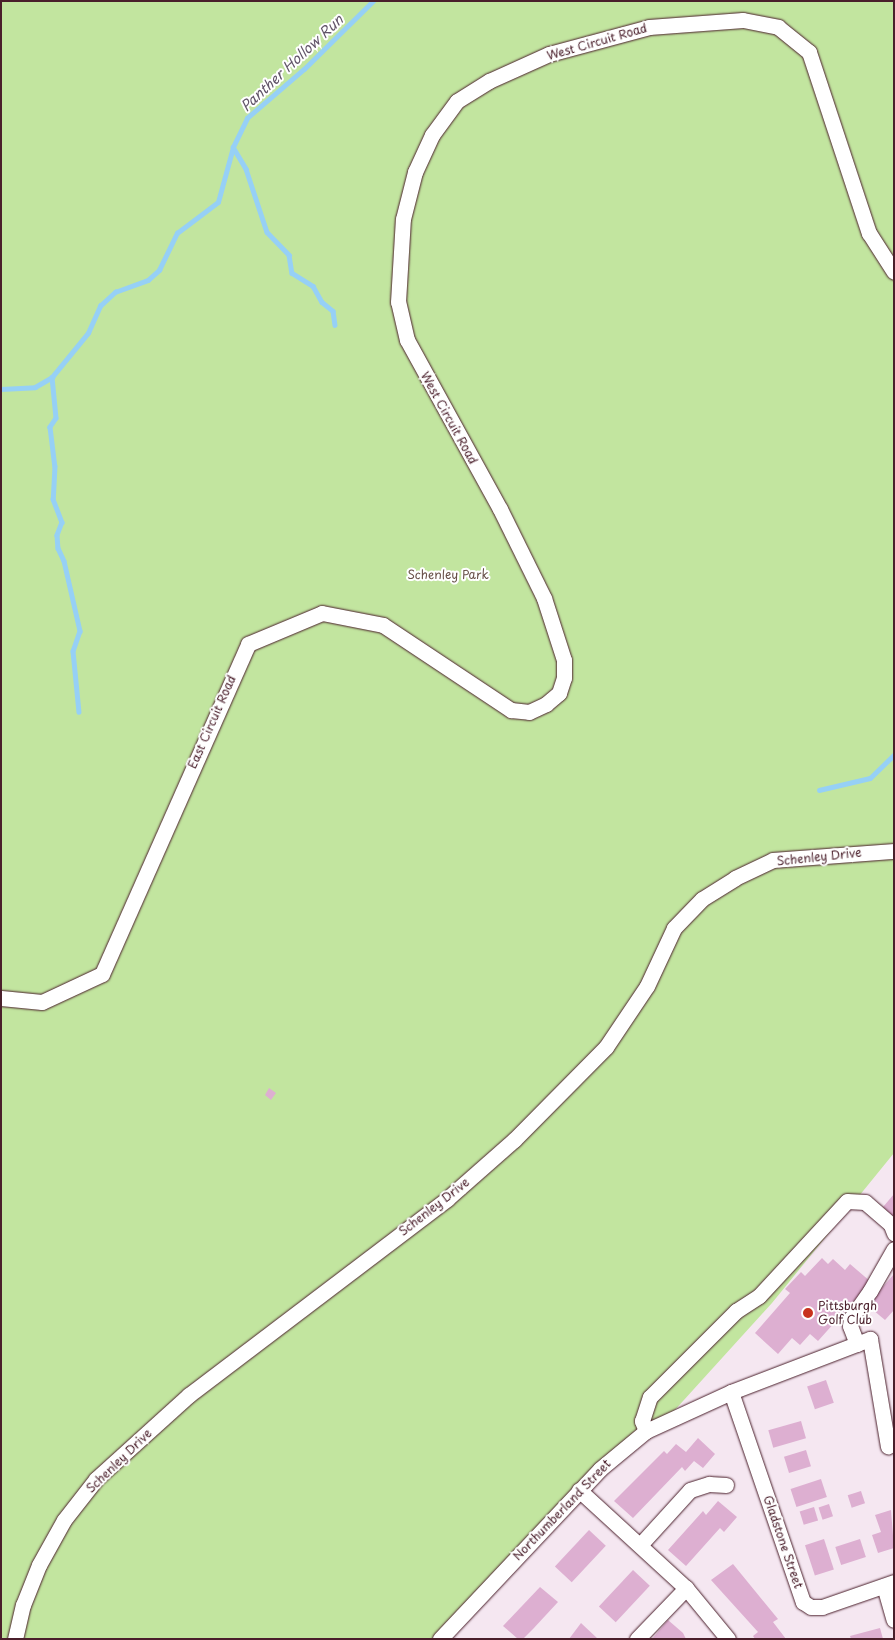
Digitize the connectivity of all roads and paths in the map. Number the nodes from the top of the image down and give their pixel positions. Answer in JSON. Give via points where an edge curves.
{"nodes":[{"id":1,"x":894,"y":272,"type":"edge"},
{"id":2,"x":511,"y":710,"type":"joint"},
{"id":3,"x":894,"y":851,"type":"edge"},
{"id":4,"x":1,"y":998,"type":"edge"},
{"id":5,"x":894,"y":1233,"type":"edge"},
{"id":6,"x":894,"y":1250,"type":"edge"},
{"id":7,"x":864,"y":1342,"type":"junction"},
{"id":8,"x":732,"y":1392,"type":"junction"},
{"id":9,"x":646,"y":1431,"type":"junction"},
{"id":10,"x":888,"y":1446,"type":"dead end"},
{"id":11,"x":726,"y":1485,"type":"dead end"},
{"id":12,"x":579,"y":1490,"type":"junction"},
{"id":13,"x":640,"y":1545,"type":"junction"},
{"id":14,"x":889,"y":1584,"type":"edge"},
{"id":15,"x":686,"y":1588,"type":"junction"},
{"id":16,"x":894,"y":1620,"type":"edge"},
{"id":17,"x":15,"y":1639,"type":"edge"},
{"id":18,"x":440,"y":1639,"type":"edge"},
{"id":19,"x":638,"y":1639,"type":"edge"},
{"id":20,"x":728,"y":1639,"type":"edge"}],
"edges":[{"from":1,"to":2,"type":"street","name":"West Circuit Road","via":[[869,233],[809,52],[778,27],[743,20],[649,27],[549,54],[489,81],[457,102],[432,135],[414,172],[403,219],[398,302],[407,340],[500,509],[544,598],[559,640],[564,678],[558,693],[546,704],[529,712]]},
{"from":2,"to":4,"type":"street","name":"East Circuit Road","via":[[383,625],[322,613],[248,644],[102,974],[42,1002]]},
{"from":3,"to":17,"type":"street","name":"Schenley Drive","via":[[773,860],[735,878],[702,899],[674,928],[647,986],[606,1047],[514,1140],[447,1199],[190,1395],[96,1479],[64,1520],[39,1565],[23,1605]]},
{"from":5,"to":9,"type":"street","via":[[891,1226],[865,1202],[847,1201],[759,1296],[736,1311],[650,1398],[642,1421]]},
{"from":6,"to":7,"type":"street","via":[[851,1318],[850,1326]]},
{"from":7,"to":8,"type":"street","name":"Northumberland Street"},
{"from":7,"to":10,"type":"street"},
{"from":8,"to":9,"type":"street","name":"Northumberland Street"},
{"from":8,"to":14,"type":"street","name":"Gladstone Street","via":[[803,1602],[811,1607],[822,1607]]},
{"from":9,"to":12,"type":"street","name":"Northumberland Street"},
{"from":11,"to":13,"type":"street","via":[[709,1484],[690,1490]]},
{"from":12,"to":13,"type":"street"},
{"from":12,"to":18,"type":"street","name":"Northumberland Street"},
{"from":13,"to":15,"type":"street"},
{"from":14,"to":16,"type":"street"},
{"from":15,"to":19,"type":"street"},
{"from":15,"to":20,"type":"street"}]}
